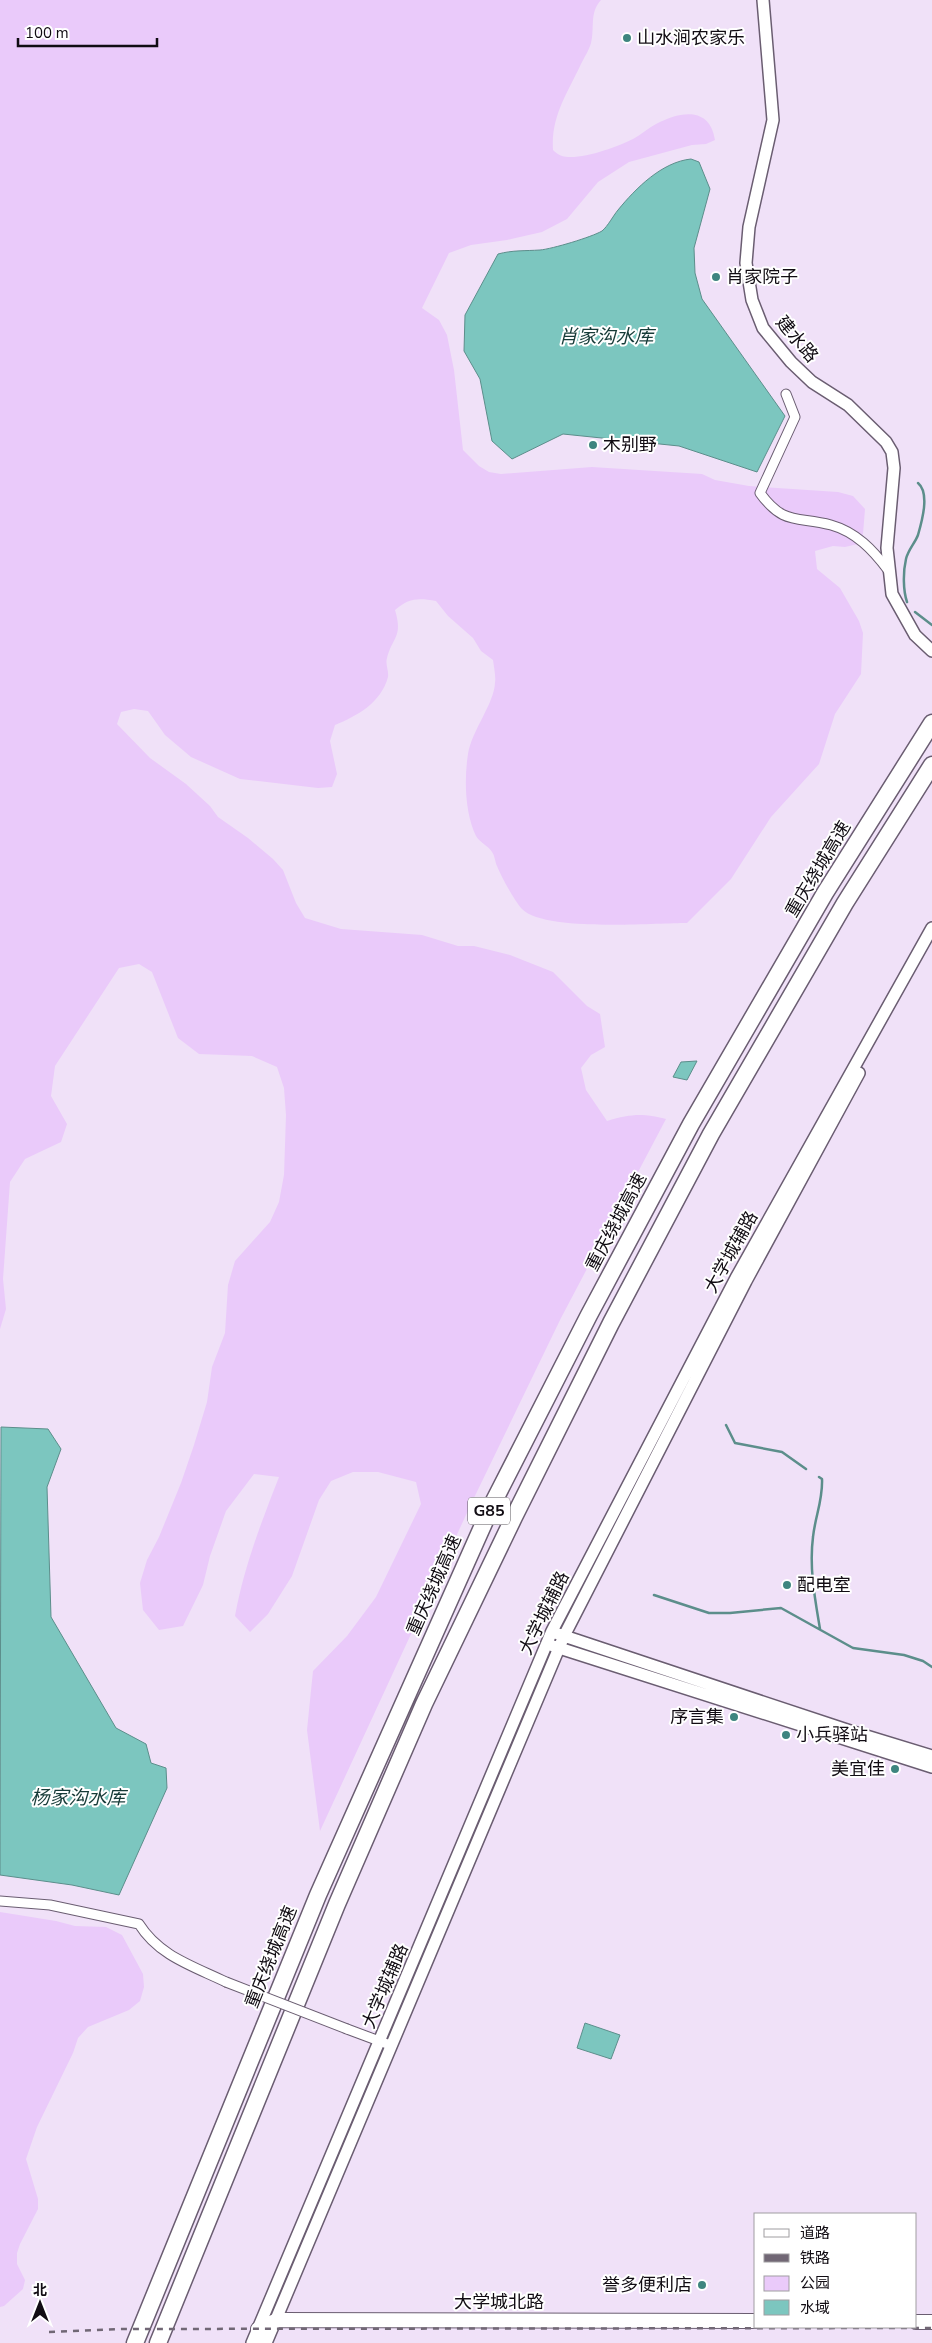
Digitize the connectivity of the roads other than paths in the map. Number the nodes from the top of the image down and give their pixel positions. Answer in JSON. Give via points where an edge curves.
{"nodes":[{"id":1,"x":763,"y":0,"type":"edge"},
{"id":2,"x":786,"y":394,"type":"dead end"},
{"id":3,"x":888,"y":570,"type":"junction"},
{"id":4,"x":932,"y":651,"type":"edge"},
{"id":5,"x":932,"y":723,"type":"edge"},
{"id":6,"x":932,"y":765,"type":"edge"},
{"id":7,"x":932,"y":928,"type":"edge"},
{"id":8,"x":932,"y":943,"type":"edge"},
{"id":9,"x":552,"y":1631,"type":"junction"},
{"id":10,"x":564,"y":1636,"type":"junction"},
{"id":11,"x":547,"y":1643,"type":"junction"},
{"id":12,"x":559,"y":1648,"type":"junction"},
{"id":13,"x":932,"y":1756,"type":"edge"},
{"id":14,"x":932,"y":1767,"type":"edge"},
{"id":15,"x":0,"y":1901,"type":"edge"},
{"id":16,"x":385,"y":2043,"type":"junction"},
{"id":17,"x":276,"y":2320,"type":"junction"},
{"id":18,"x":754,"y":2321,"type":"edge"},
{"id":19,"x":917,"y":2322,"type":"edge"},
{"id":20,"x":932,"y":2322,"type":"edge"},
{"id":21,"x":258,"y":2329,"type":"junction"},
{"id":22,"x":135,"y":2343,"type":"edge"},
{"id":23,"x":158,"y":2343,"type":"edge"},
{"id":24,"x":252,"y":2343,"type":"edge"},
{"id":25,"x":264,"y":2343,"type":"edge"}],
"edges":[{"from":1,"to":3,"type":"street","name":"建水路","via":[[773,120],[749,227],[746,263],[752,300],[763,328],[791,362],[812,382],[848,405],[892,452],[894,468]]},
{"from":2,"to":3,"type":"street","via":[[796,417],[760,493],[784,517],[831,525],[854,536],[873,550]]},
{"from":3,"to":4,"type":"street","name":"建水路","via":[[892,594],[903,616],[915,635]]},
{"from":5,"to":22,"type":"highway","name":"重庆绕城高速","number":"G85","via":[[825,893],[692,1124],[492,1505],[318,1895]]},
{"from":6,"to":23,"type":"highway","number":"G85","via":[[844,903],[711,1134],[610,1323],[514,1517],[424,1704],[337,1904]]},
{"from":7,"to":9,"type":"street","name":"大学城辅路","via":[[736,1278]]},
{"from":8,"to":10,"type":"street","name":"大学城辅路","via":[[746,1281]]},
{"from":9,"to":10,"type":"street"},
{"from":9,"to":11,"type":"street","name":"大学城辅路"},
{"from":10,"to":12,"type":"street","name":"大学城辅路"},
{"from":10,"to":13,"type":"street"},
{"from":11,"to":12,"type":"street"},
{"from":11,"to":16,"type":"street","name":"大学城辅路"},
{"from":12,"to":14,"type":"street"},
{"from":12,"to":16,"type":"street","name":"大学城辅路"},
{"from":15,"to":16,"type":"street","bridge":true,"via":[[50,1905],[139,1924],[147,1938],[166,1954],[226,1982]]},
{"from":16,"to":17,"type":"street","name":"大学城辅路"},
{"from":16,"to":21,"type":"street","name":"大学城辅路"},
{"from":17,"to":18,"type":"main road","name":"大学城北路"},
{"from":17,"to":21,"type":"main road","name":"大学城北路"},
{"from":17,"to":25,"type":"street","name":"大学城辅路"},
{"from":19,"to":20,"type":"main road"},
{"from":21,"to":24,"type":"street","name":"大学城辅路"},
{"from":21,"to":25,"type":"main road"}]}
